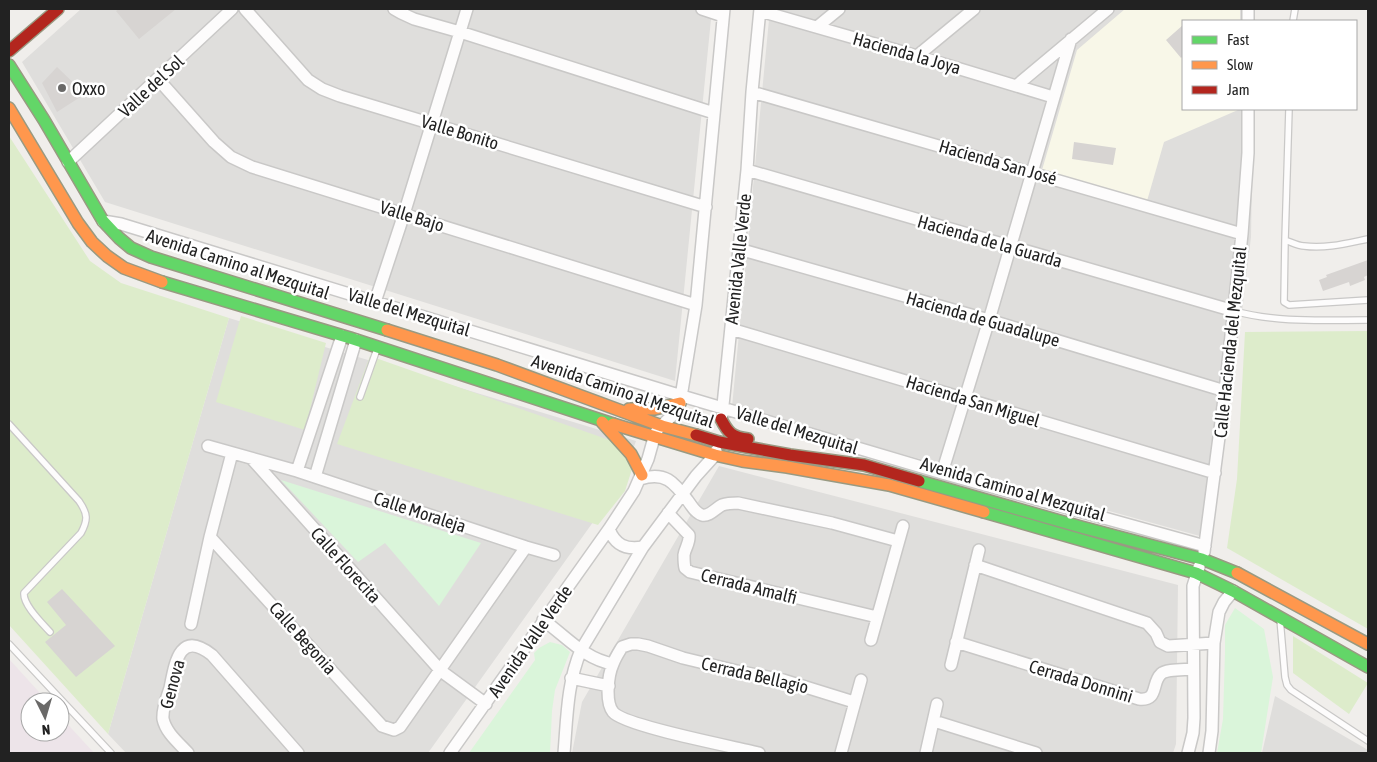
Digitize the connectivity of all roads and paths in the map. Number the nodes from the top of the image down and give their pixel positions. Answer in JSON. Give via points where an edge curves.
{"nodes":[{"id":1,"x":232,"y":9,"type":"edge"},
{"id":2,"x":245,"y":9,"type":"edge"},
{"id":3,"x":394,"y":9,"type":"edge"},
{"id":4,"x":467,"y":9,"type":"edge"},
{"id":5,"x":702,"y":9,"type":"edge"},
{"id":6,"x":839,"y":9,"type":"edge"},
{"id":7,"x":974,"y":9,"type":"edge"},
{"id":8,"x":1108,"y":9,"type":"edge"},
{"id":9,"x":51,"y":10,"type":"edge"},
{"id":10,"x":760,"y":10,"type":"edge"},
{"id":11,"x":723,"y":12,"type":"edge"},
{"id":12,"x":817,"y":27,"type":"junction"},
{"id":13,"x":460,"y":32,"type":"junction"},
{"id":14,"x":1071,"y":39,"type":"junction"},
{"id":15,"x":9,"y":51,"type":"edge"},
{"id":16,"x":917,"y":56,"type":"junction"},
{"id":17,"x":9,"y":65,"type":"edge"},
{"id":18,"x":158,"y":79,"type":"junction"},
{"id":19,"x":1016,"y":86,"type":"junction"},
{"id":20,"x":752,"y":92,"type":"junction"},
{"id":21,"x":1053,"y":97,"type":"junction"},
{"id":22,"x":9,"y":108,"type":"edge"},
{"id":23,"x":1248,"y":110,"type":"edge"},
{"id":24,"x":1290,"y":110,"type":"edge"},
{"id":25,"x":714,"y":113,"type":"junction"},
{"id":26,"x":431,"y":123,"type":"junction"},
{"id":27,"x":68,"y":162,"type":"junction"},
{"id":28,"x":747,"y":170,"type":"junction"},
{"id":29,"x":1031,"y":172,"type":"junction"},
{"id":30,"x":706,"y":206,"type":"junction"},
{"id":31,"x":404,"y":214,"type":"junction"},
{"id":32,"x":103,"y":221,"type":"junction"},
{"id":33,"x":1242,"y":234,"type":"junction"},
{"id":34,"x":1368,"y":238,"type":"edge"},
{"id":35,"x":1285,"y":240,"type":"junction"},
{"id":36,"x":1010,"y":247,"type":"junction"},
{"id":37,"x":739,"y":249,"type":"junction"},
{"id":38,"x":1368,"y":300,"type":"edge"},
{"id":39,"x":375,"y":302,"type":"junction"},
{"id":40,"x":696,"y":305,"type":"junction"},
{"id":41,"x":1234,"y":311,"type":"junction"},
{"id":42,"x":338,"y":315,"type":"junction"},
{"id":43,"x":989,"y":320,"type":"junction"},
{"id":44,"x":1368,"y":320,"type":"edge"},
{"id":45,"x":354,"y":325,"type":"junction"},
{"id":46,"x":371,"y":325,"type":"junction"},
{"id":47,"x":731,"y":329,"type":"junction"},
{"id":48,"x":342,"y":336,"type":"junction"},
{"id":49,"x":356,"y":340,"type":"junction"},
{"id":50,"x":378,"y":347,"type":"junction"},
{"id":51,"x":1225,"y":391,"type":"junction"},
{"id":52,"x":360,"y":397,"type":"dead end"},
{"id":53,"x":965,"y":398,"type":"junction"},
{"id":54,"x":681,"y":400,"type":"junction"},
{"id":55,"x":609,"y":407,"type":"junction"},
{"id":56,"x":722,"y":413,"type":"junction"},
{"id":57,"x":314,"y":417,"type":"junction"},
{"id":58,"x":600,"y":420,"type":"junction"},
{"id":59,"x":332,"y":423,"type":"junction"},
{"id":60,"x":9,"y":424,"type":"edge"},
{"id":61,"x":662,"y":426,"type":"junction"},
{"id":62,"x":654,"y":437,"type":"junction"},
{"id":63,"x":719,"y":442,"type":"junction"},
{"id":64,"x":208,"y":446,"type":"dead end"},
{"id":65,"x":232,"y":453,"type":"junction"},
{"id":66,"x":715,"y":455,"type":"junction"},
{"id":67,"x":252,"y":459,"type":"junction"},
{"id":68,"x":864,"y":465,"type":"junction"},
{"id":69,"x":297,"y":471,"type":"junction"},
{"id":70,"x":942,"y":473,"type":"junction"},
{"id":71,"x":1215,"y":473,"type":"junction"},
{"id":72,"x":314,"y":477,"type":"junction"},
{"id":73,"x":641,"y":477,"type":"junction"},
{"id":74,"x":683,"y":494,"type":"junction"},
{"id":75,"x":668,"y":513,"type":"junction"},
{"id":76,"x":903,"y":526,"type":"dead end"},
{"id":77,"x":609,"y":529,"type":"junction"},
{"id":78,"x":210,"y":537,"type":"junction"},
{"id":79,"x":898,"y":541,"type":"junction"},
{"id":80,"x":1205,"y":546,"type":"junction"},
{"id":81,"x":526,"y":547,"type":"junction"},
{"id":82,"x":642,"y":547,"type":"junction"},
{"id":83,"x":979,"y":550,"type":"dead end"},
{"id":84,"x":554,"y":555,"type":"dead end"},
{"id":85,"x":1202,"y":559,"type":"junction"},
{"id":86,"x":975,"y":565,"type":"junction"},
{"id":87,"x":1196,"y":573,"type":"junction"},
{"id":88,"x":1233,"y":591,"type":"junction"},
{"id":89,"x":877,"y":617,"type":"junction"},
{"id":90,"x":1280,"y":617,"type":"junction"},
{"id":91,"x":543,"y":620,"type":"junction"},
{"id":92,"x":191,"y":624,"type":"dead end"},
{"id":93,"x":50,"y":632,"type":"dead end"},
{"id":94,"x":871,"y":640,"type":"dead end"},
{"id":95,"x":956,"y":642,"type":"junction"},
{"id":96,"x":1214,"y":643,"type":"junction"},
{"id":97,"x":9,"y":644,"type":"edge"},
{"id":98,"x":1193,"y":644,"type":"junction"},
{"id":99,"x":1368,"y":644,"type":"edge"},
{"id":100,"x":581,"y":650,"type":"junction"},
{"id":101,"x":613,"y":664,"type":"junction"},
{"id":102,"x":951,"y":664,"type":"dead end"},
{"id":103,"x":1368,"y":667,"type":"edge"},
{"id":104,"x":1193,"y":669,"type":"junction"},
{"id":105,"x":441,"y":670,"type":"junction"},
{"id":106,"x":571,"y":678,"type":"junction"},
{"id":107,"x":861,"y":680,"type":"dead end"},
{"id":108,"x":608,"y":686,"type":"junction"},
{"id":109,"x":854,"y":702,"type":"junction"},
{"id":110,"x":486,"y":704,"type":"junction"},
{"id":111,"x":938,"y":704,"type":"dead end"},
{"id":112,"x":934,"y":721,"type":"junction"},
{"id":113,"x":1368,"y":741,"type":"edge"},
{"id":114,"x":111,"y":753,"type":"edge"},
{"id":115,"x":188,"y":753,"type":"edge"},
{"id":116,"x":298,"y":753,"type":"edge"},
{"id":117,"x":450,"y":753,"type":"edge"},
{"id":118,"x":564,"y":753,"type":"edge"},
{"id":119,"x":759,"y":753,"type":"edge"},
{"id":120,"x":841,"y":753,"type":"edge"},
{"id":121,"x":926,"y":753,"type":"edge"},
{"id":122,"x":1036,"y":753,"type":"edge"},
{"id":123,"x":1188,"y":753,"type":"edge"},
{"id":124,"x":1209,"y":753,"type":"edge"}],
"edges":[{"from":1,"to":18,"type":"street","name":"Valle del Sol"},
{"from":2,"to":26,"type":"street","name":"Valle Bonito","via":[[308,80],[322,89]]},
{"from":3,"to":13,"type":"street","via":[[414,19]]},
{"from":4,"to":13,"type":"street"},
{"from":5,"to":11,"type":"street"},
{"from":6,"to":12,"type":"street"},
{"from":7,"to":16,"type":"street"},
{"from":8,"to":14,"type":"street"},
{"from":9,"to":15,"type":"main road"},
{"from":10,"to":12,"type":"street","name":"Hacienda la Joya"},
{"from":10,"to":20,"type":"street","name":"Avenida Valle Verde"},
{"from":11,"to":25,"type":"street","name":"Avenida Valle Verde"},
{"from":12,"to":16,"type":"street","name":"Hacienda la Joya"},
{"from":13,"to":25,"type":"street"},
{"from":13,"to":26,"type":"street"},
{"from":14,"to":19,"type":"street"},
{"from":14,"to":21,"type":"street"},
{"from":16,"to":19,"type":"street","name":"Hacienda la Joya"},
{"from":17,"to":27,"type":"main road","name":"Avenida Camino al Mezquital"},
{"from":18,"to":27,"type":"street","name":"Valle del Sol"},
{"from":18,"to":31,"type":"street","name":"Valle Bajo","via":[[231,157],[252,168]]},
{"from":19,"to":21,"type":"street","name":"Hacienda la Joya"},
{"from":20,"to":28,"type":"street","name":"Avenida Valle Verde"},
{"from":20,"to":29,"type":"street","name":"Hacienda San José"},
{"from":21,"to":29,"type":"street"},
{"from":22,"to":48,"type":"main road","name":"Avenida Camino al Mezquital","via":[[78,223],[92,242],[124,268]]},
{"from":23,"to":33,"type":"street","name":"Calle Hacienda del Mezquital"},
{"from":24,"to":35,"type":"lane"},
{"from":25,"to":30,"type":"street","name":"Avenida Valle Verde"},
{"from":26,"to":30,"type":"street","name":"Valle Bonito"},
{"from":26,"to":31,"type":"street"},
{"from":27,"to":32,"type":"main road","name":"Avenida Camino al Mezquital"},
{"from":28,"to":36,"type":"street","name":"Hacienda de la Guarda"},
{"from":28,"to":37,"type":"street","name":"Avenida Valle Verde"},
{"from":29,"to":33,"type":"street","name":"Hacienda San José"},
{"from":29,"to":36,"type":"street"},
{"from":30,"to":40,"type":"street","name":"Avenida Valle Verde"},
{"from":31,"to":39,"type":"street"},
{"from":31,"to":40,"type":"street","name":"Valle Bajo"},
{"from":32,"to":39,"type":"street","name":"Valle del Mezquital"},
{"from":32,"to":42,"type":"main road","name":"Avenida Camino al Mezquital","via":[[131,248],[151,257]]},
{"from":33,"to":41,"type":"street","name":"Calle Hacienda del Mezquital"},
{"from":34,"to":35,"type":"lane","via":[[1317,247]]},
{"from":35,"to":38,"type":"lane","via":[[1284,302],[1289,305]]},
{"from":36,"to":41,"type":"street","name":"Hacienda de la Guarda"},
{"from":36,"to":43,"type":"street"},
{"from":37,"to":43,"type":"street","name":"Hacienda de Guadalupe"},
{"from":37,"to":47,"type":"street","name":"Avenida Valle Verde"},
{"from":39,"to":54,"type":"street","name":"Valle del Mezquital"},
{"from":40,"to":54,"type":"street","name":"Avenida Valle Verde"},
{"from":41,"to":44,"type":"lane","via":[[1288,320]]},
{"from":41,"to":51,"type":"street","name":"Calle Hacienda del Mezquital"},
{"from":42,"to":45,"type":"main road"},
{"from":42,"to":46,"type":"main road","name":"Avenida Camino al Mezquital"},
{"from":43,"to":51,"type":"street","name":"Hacienda de Guadalupe"},
{"from":43,"to":53,"type":"street"},
{"from":45,"to":46,"type":"main road"},
{"from":45,"to":48,"type":"main road"},
{"from":45,"to":49,"type":"main road"},
{"from":46,"to":55,"type":"main road","name":"Avenida Camino al Mezquital","via":[[497,365]]},
{"from":47,"to":53,"type":"street","name":"Hacienda San Miguel"},
{"from":47,"to":56,"type":"street","name":"Avenida Valle Verde"},
{"from":48,"to":49,"type":"main road","name":"Avenida Camino al Mezquital"},
{"from":48,"to":57,"type":"street"},
{"from":49,"to":50,"type":"main road","name":"Avenida Camino al Mezquital"},
{"from":49,"to":59,"type":"street"},
{"from":50,"to":52,"type":"lane"},
{"from":50,"to":58,"type":"main road","name":"Avenida Camino al Mezquital"},
{"from":51,"to":71,"type":"street","name":"Calle Hacienda del Mezquital"},
{"from":53,"to":70,"type":"street"},
{"from":53,"to":71,"type":"street","name":"Hacienda San Miguel"},
{"from":54,"to":55,"type":"main road","via":[[662,408]]},
{"from":54,"to":56,"type":"street","name":"Valle del Mezquital"},
{"from":54,"to":61,"type":"street","name":"Avenida Valle Verde","via":[[677,410]]},
{"from":55,"to":61,"type":"main road","name":"Avenida Camino al Mezquital"},
{"from":56,"to":63,"type":"street","name":"Avenida Valle Verde"},
{"from":56,"to":68,"type":"main road","via":[[728,433],[736,438],[818,449]]},
{"from":56,"to":70,"type":"street","name":"Valle del Mezquital"},
{"from":57,"to":59,"type":"street"},
{"from":57,"to":69,"type":"street"},
{"from":58,"to":62,"type":"main road","name":"Avenida Camino al Mezquital"},
{"from":58,"to":73,"type":"main road","via":[[631,454]]},
{"from":59,"to":72,"type":"street"},
{"from":60,"to":93,"type":"lane","via":[[80,501],[87,517],[81,534],[24,593],[23,597]]},
{"from":61,"to":62,"type":"street","name":"Avenida Valle Verde"},
{"from":61,"to":63,"type":"main road","name":"Avenida Camino al Mezquital"},
{"from":62,"to":66,"type":"main road","name":"Avenida Camino al Mezquital"},
{"from":62,"to":73,"type":"street","name":"Avenida Valle Verde"},
{"from":63,"to":66,"type":"street","name":"Avenida Valle Verde"},
{"from":63,"to":68,"type":"main road","name":"Avenida Camino al Mezquital"},
{"from":64,"to":65,"type":"street","name":"Calle Moraleja"},
{"from":65,"to":67,"type":"street","name":"Calle Moraleja"},
{"from":65,"to":78,"type":"street"},
{"from":66,"to":74,"type":"street","name":"Avenida Valle Verde"},
{"from":66,"to":87,"type":"main road","name":"Avenida Camino al Mezquital","via":[[889,485]]},
{"from":67,"to":69,"type":"street","name":"Calle Moraleja"},
{"from":67,"to":105,"type":"street","name":"Calle Florecita"},
{"from":68,"to":85,"type":"main road","name":"Avenida Camino al Mezquital"},
{"from":69,"to":72,"type":"street","name":"Calle Moraleja"},
{"from":70,"to":80,"type":"street","name":"Valle del Mezquital"},
{"from":71,"to":80,"type":"street","name":"Calle Hacienda del Mezquital"},
{"from":72,"to":81,"type":"street","name":"Calle Moraleja"},
{"from":73,"to":74,"type":"street","via":[[660,476],[674,483]]},
{"from":73,"to":77,"type":"street","name":"Avenida Valle Verde"},
{"from":74,"to":75,"type":"street","name":"Avenida Valle Verde"},
{"from":74,"to":79,"type":"street","via":[[694,510],[702,515],[720,506],[738,503]]},
{"from":75,"to":82,"type":"street","name":"Avenida Valle Verde"},
{"from":75,"to":89,"type":"street","name":"Cerrada Amalfi","via":[[689,536],[684,562],[690,572]]},
{"from":76,"to":79,"type":"street"},
{"from":77,"to":82,"type":"street","via":[[618,544]]},
{"from":77,"to":91,"type":"street","name":"Avenida Valle Verde"},
{"from":78,"to":92,"type":"street"},
{"from":78,"to":105,"type":"street","name":"Calle Begonia","via":[[382,726],[394,730],[400,728]]},
{"from":79,"to":89,"type":"street"},
{"from":80,"to":85,"type":"street","name":"Calle Hacienda del Mezquital"},
{"from":81,"to":84,"type":"street","name":"Calle Moraleja"},
{"from":81,"to":105,"type":"street"},
{"from":82,"to":100,"type":"street","name":"Avenida Valle Verde"},
{"from":83,"to":86,"type":"street"},
{"from":85,"to":87,"type":"street","name":"Calle Hacienda del Mezquital"},
{"from":85,"to":99,"type":"main road","name":"Avenida Camino al Mezquital","via":[[1238,572]]},
{"from":86,"to":95,"type":"street"},
{"from":86,"to":98,"type":"street","via":[[1148,623],[1160,642],[1168,646]]},
{"from":87,"to":88,"type":"main road","name":"Avenida Camino al Mezquital"},
{"from":87,"to":98,"type":"street","name":"Calle Hacienda del Mezquital"},
{"from":88,"to":90,"type":"main road","name":"Avenida Camino al Mezquital"},
{"from":88,"to":96,"type":"street","via":[[1219,612]]},
{"from":89,"to":94,"type":"street"},
{"from":90,"to":103,"type":"main road","name":"Avenida Camino al Mezquital"},
{"from":90,"to":113,"type":"lane","via":[[1284,677],[1291,690]]},
{"from":91,"to":100,"type":"street"},
{"from":91,"to":110,"type":"street","name":"Avenida Valle Verde"},
{"from":95,"to":102,"type":"street"},
{"from":95,"to":104,"type":"street","name":"Cerrada Donnini","via":[[1142,700],[1152,695],[1164,671]]},
{"from":96,"to":98,"type":"street"},
{"from":96,"to":124,"type":"street"},
{"from":97,"to":114,"type":"lane"},
{"from":98,"to":104,"type":"street","name":"Calle Hacienda del Mezquital"},
{"from":100,"to":101,"type":"street","via":[[599,661]]},
{"from":100,"to":106,"type":"street","name":"Avenida Valle Verde"},
{"from":101,"to":108,"type":"street","name":"Cerrada Bellagio"},
{"from":101,"to":109,"type":"street","name":"Cerrada Bellagio","via":[[622,647],[638,644],[683,658],[783,680]]},
{"from":104,"to":123,"type":"street","name":"Calle Hacienda del Mezquital","via":[[1194,718]]},
{"from":105,"to":110,"type":"street","name":"Calle Florecita"},
{"from":106,"to":108,"type":"street"},
{"from":106,"to":118,"type":"street","name":"Avenida Valle Verde"},
{"from":107,"to":109,"type":"street"},
{"from":108,"to":119,"type":"street","name":"Cerrada Bellagio","via":[[611,709],[623,720]]},
{"from":109,"to":120,"type":"street"},
{"from":110,"to":117,"type":"street","name":"Avenida Valle Verde"},
{"from":111,"to":112,"type":"street"},
{"from":112,"to":121,"type":"street"},
{"from":112,"to":122,"type":"street"},
{"from":115,"to":116,"type":"street","name":"Genova","via":[[166,727],[163,714],[176,662],[183,649],[190,646],[212,655]]}]}
